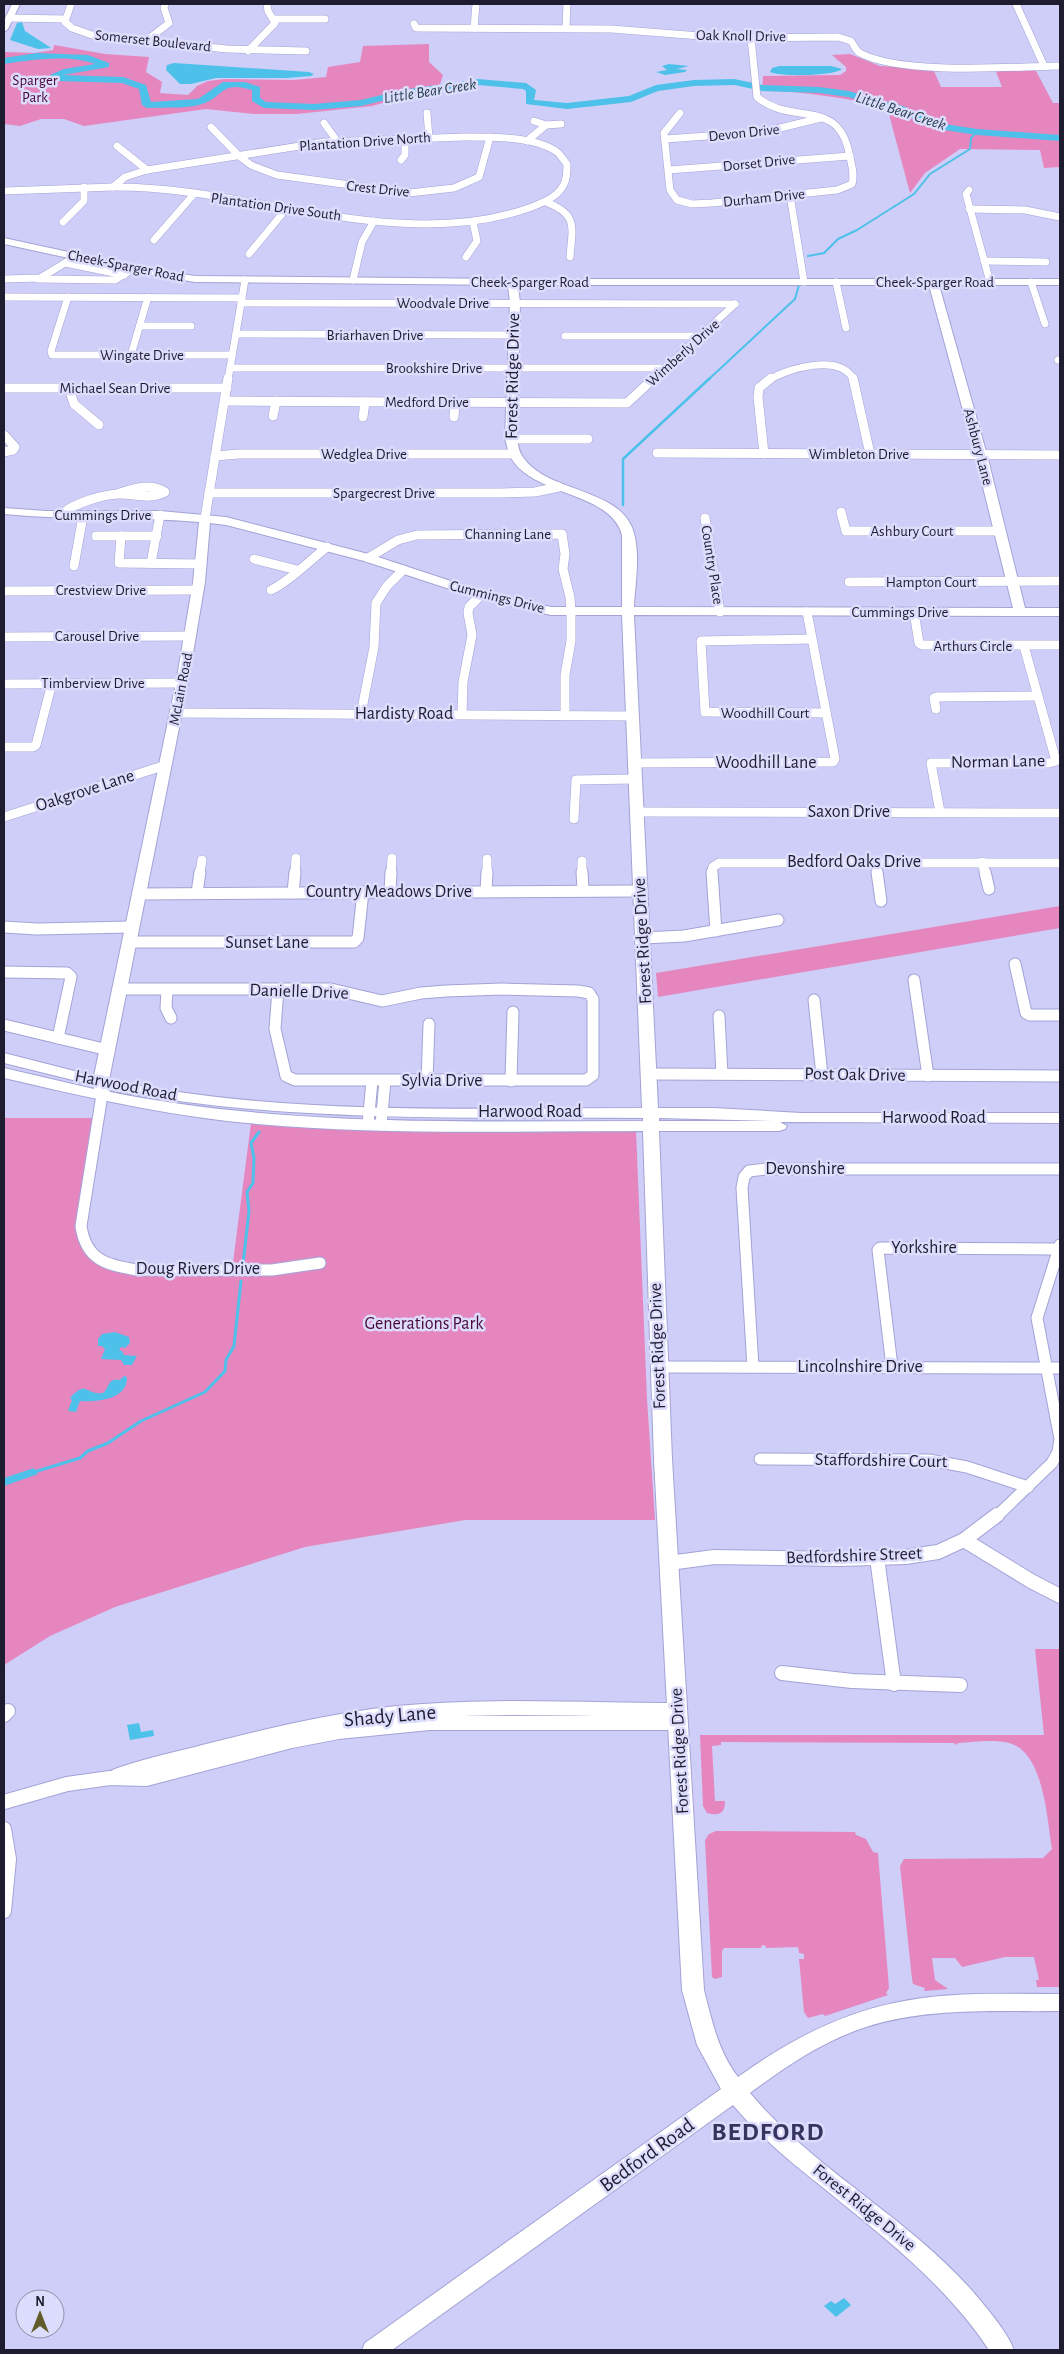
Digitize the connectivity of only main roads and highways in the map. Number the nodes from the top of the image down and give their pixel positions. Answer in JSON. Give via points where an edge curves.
{"nodes":[{"id":1,"x":16,"y":4,"type":"edge"},
{"id":2,"x":4,"y":30,"type":"edge"},
{"id":3,"x":4,"y":241,"type":"edge"},
{"id":4,"x":513,"y":282,"type":"junction"},
{"id":5,"x":933,"y":282,"type":"junction"},
{"id":6,"x":1060,"y":282,"type":"edge"},
{"id":7,"x":4,"y":511,"type":"edge"},
{"id":8,"x":205,"y":518,"type":"junction"},
{"id":9,"x":628,"y":612,"type":"junction"},
{"id":10,"x":1020,"y":612,"type":"junction"},
{"id":11,"x":1060,"y":612,"type":"edge"},
{"id":12,"x":4,"y":1058,"type":"edge"},
{"id":13,"x":4,"y":1073,"type":"edge"},
{"id":14,"x":102,"y":1089,"type":"junction"},
{"id":15,"x":1060,"y":1118,"type":"edge"},
{"id":16,"x":651,"y":1119,"type":"junction"},
{"id":17,"x":1060,"y":1127,"type":"edge"},
{"id":18,"x":659,"y":1367,"type":"joint"},
{"id":19,"x":1060,"y":2002,"type":"edge"},
{"id":20,"x":735,"y":2092,"type":"junction"},
{"id":21,"x":374,"y":2350,"type":"edge"},
{"id":22,"x":1002,"y":2350,"type":"edge"}],
"edges":[{"from":1,"to":2,"type":"main road"},
{"from":3,"to":4,"type":"main road","name":"Cheek-Sparger Road","via":[[128,272],[195,279]]},
{"from":4,"to":5,"type":"main road","name":"Cheek-Sparger Road"},
{"from":4,"to":9,"type":"main road","name":"Forest Ridge Drive","via":[[513,454],[524,467],[559,487],[605,506],[618,516],[629,537]]},
{"from":5,"to":6,"type":"main road","name":"Cheek-Sparger Road"},
{"from":5,"to":10,"type":"main road","name":"Ashbury Lane"},
{"from":7,"to":8,"type":"main road","name":"Cummings Drive"},
{"from":8,"to":9,"type":"main road","name":"Cummings Drive","via":[[257,528],[368,558],[481,595],[536,609]]},
{"from":8,"to":14,"type":"main road","name":"McLain Road","via":[[191,636],[118,989]]},
{"from":9,"to":10,"type":"main road","name":"Cummings Drive"},
{"from":9,"to":16,"type":"main road","name":"Forest Ridge Drive"},
{"from":10,"to":11,"type":"main road","name":"Cummings Drive"},
{"from":12,"to":14,"type":"main road","name":"Harwood Road"},
{"from":13,"to":14,"type":"main road","name":"Harwood Road"},
{"from":14,"to":16,"type":"main road","name":"Harwood Road","via":[[176,1109],[236,1116]]},
{"from":15,"to":16,"type":"main road","name":"Harwood Road","via":[[801,1118],[714,1113]]},
{"from":16,"to":17,"type":"main road","name":"Harwood Road"},
{"from":16,"to":18,"type":"main road","name":"Forest Ridge Drive"},
{"from":18,"to":20,"type":"main road","name":"Forest Ridge Drive","via":[[693,1990],[716,2062]]},
{"from":19,"to":20,"type":"main road","name":"Bedford Road","via":[[924,2007],[874,2016],[836,2029],[777,2061]]},
{"from":20,"to":21,"type":"main road","name":"Bedford Road"},
{"from":20,"to":22,"type":"main road","name":"Forest Ridge Drive","via":[[777,2138],[932,2264],[976,2311]]}]}
